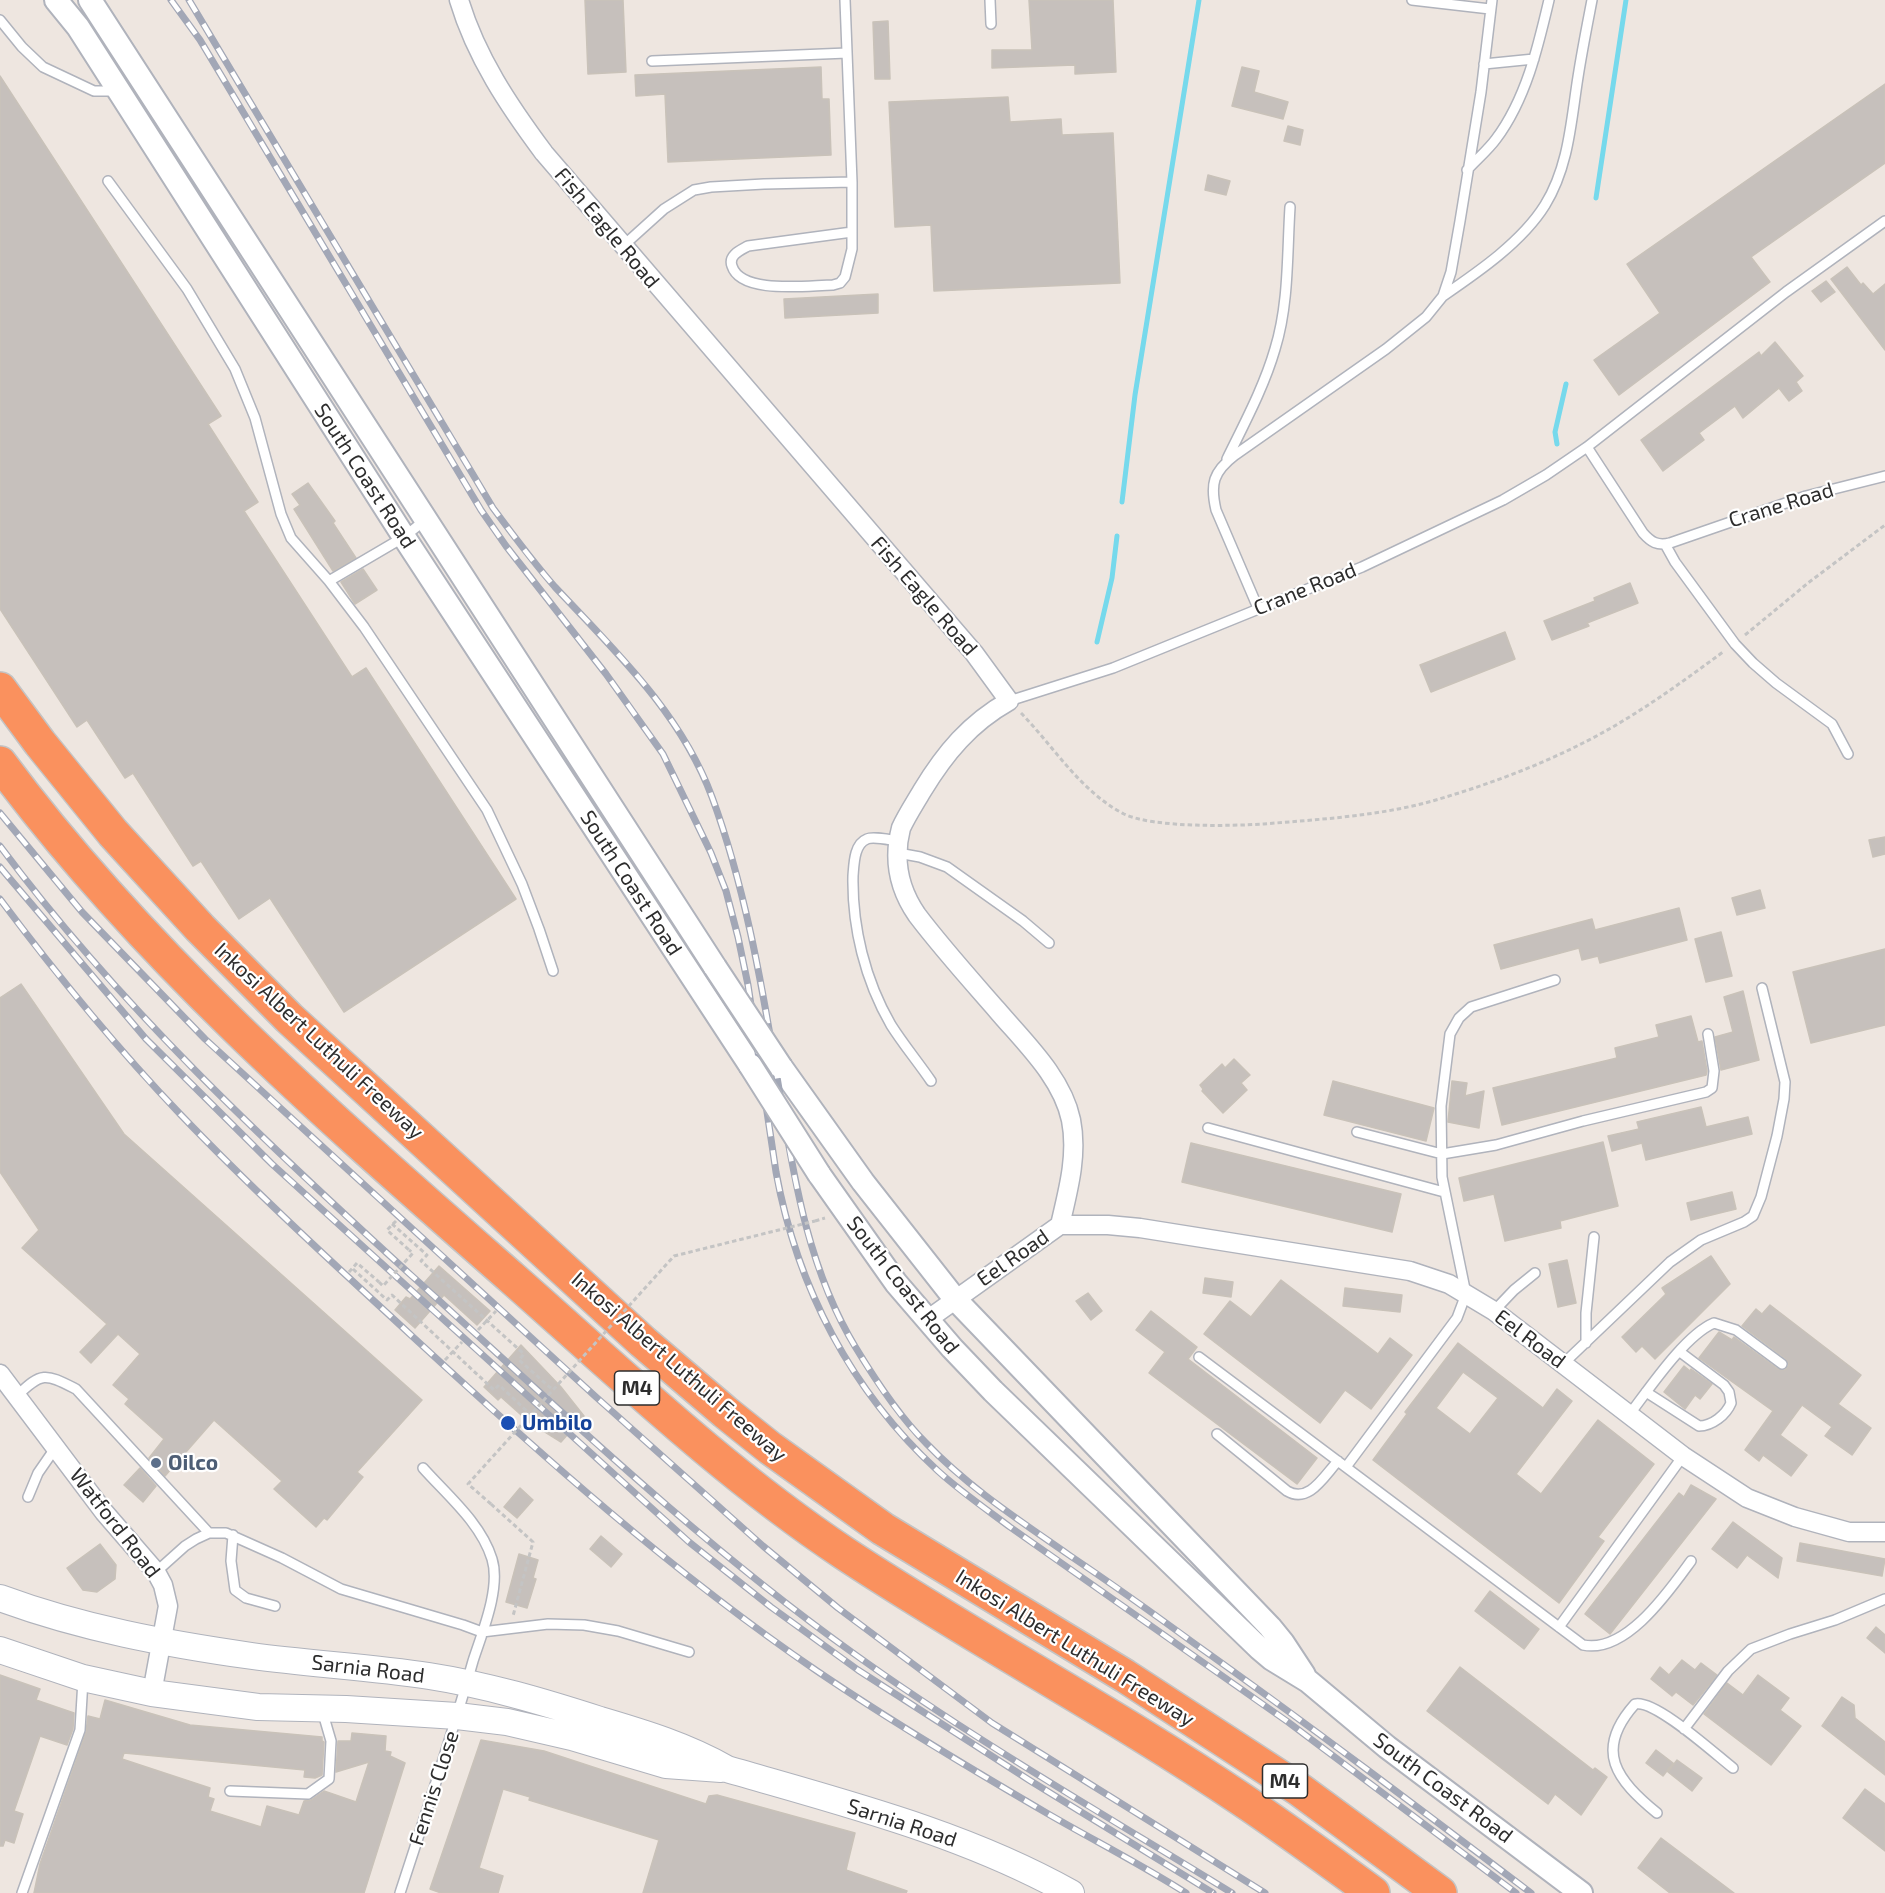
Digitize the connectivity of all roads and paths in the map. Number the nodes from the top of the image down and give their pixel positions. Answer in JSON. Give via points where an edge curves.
{"nodes":[{"id":1,"x":56,"y":0,"type":"edge"},
{"id":2,"x":90,"y":0,"type":"edge"},
{"id":3,"x":459,"y":0,"type":"edge"},
{"id":4,"x":845,"y":0,"type":"edge"},
{"id":5,"x":990,"y":0,"type":"edge"},
{"id":6,"x":1412,"y":0,"type":"edge"},
{"id":7,"x":1549,"y":0,"type":"edge"},
{"id":8,"x":1592,"y":0,"type":"edge"},
{"id":9,"x":1491,"y":5,"type":"edge"},
{"id":10,"x":0,"y":20,"type":"edge"},
{"id":11,"x":991,"y":24,"type":"dead end"},
{"id":12,"x":847,"y":53,"type":"junction"},
{"id":13,"x":1534,"y":59,"type":"junction"},
{"id":14,"x":652,"y":61,"type":"dead end"},
{"id":15,"x":1484,"y":64,"type":"junction"},
{"id":16,"x":129,"y":84,"type":"junction"},
{"id":17,"x":1467,"y":170,"type":"junction"},
{"id":18,"x":108,"y":181,"type":"dead end"},
{"id":19,"x":852,"y":182,"type":"junction"},
{"id":20,"x":1290,"y":207,"type":"dead end"},
{"id":21,"x":1885,"y":221,"type":"edge"},
{"id":22,"x":852,"y":232,"type":"junction"},
{"id":23,"x":623,"y":246,"type":"junction"},
{"id":24,"x":1443,"y":296,"type":"junction"},
{"id":25,"x":1587,"y":447,"type":"junction"},
{"id":26,"x":1226,"y":462,"type":"junction"},
{"id":27,"x":1885,"y":476,"type":"edge"},
{"id":28,"x":426,"y":519,"type":"junction"},
{"id":29,"x":1885,"y":525,"type":"edge"},
{"id":30,"x":404,"y":537,"type":"junction"},
{"id":31,"x":1665,"y":544,"type":"junction"},
{"id":32,"x":329,"y":582,"type":"junction"},
{"id":33,"x":1258,"y":608,"type":"junction"},
{"id":34,"x":1735,"y":644,"type":"junction"},
{"id":35,"x":0,"y":689,"type":"edge"},
{"id":36,"x":1009,"y":701,"type":"junction"},
{"id":37,"x":1848,"y":754,"type":"dead end"},
{"id":38,"x":0,"y":763,"type":"edge"},
{"id":39,"x":898,"y":847,"type":"junction"},
{"id":40,"x":1049,"y":943,"type":"dead end"},
{"id":41,"x":553,"y":971,"type":"dead end"},
{"id":42,"x":1555,"y":980,"type":"dead end"},
{"id":43,"x":1762,"y":988,"type":"dead end"},
{"id":44,"x":1708,"y":1034,"type":"dead end"},
{"id":45,"x":931,"y":1081,"type":"dead end"},
{"id":46,"x":1208,"y":1128,"type":"dead end"},
{"id":47,"x":1357,"y":1132,"type":"dead end"},
{"id":48,"x":1442,"y":1154,"type":"junction"},
{"id":49,"x":1444,"y":1192,"type":"junction"},
{"id":50,"x":826,"y":1217,"type":"dead end"},
{"id":51,"x":396,"y":1221,"type":"dead end"},
{"id":52,"x":392,"y":1224,"type":"junction"},
{"id":53,"x":1060,"y":1225,"type":"junction"},
{"id":54,"x":1594,"y":1237,"type":"dead end"},
{"id":55,"x":353,"y":1269,"type":"junction"},
{"id":56,"x":349,"y":1272,"type":"dead end"},
{"id":57,"x":1535,"y":1273,"type":"dead end"},
{"id":58,"x":1466,"y":1294,"type":"junction"},
{"id":59,"x":955,"y":1299,"type":"junction"},
{"id":60,"x":496,"y":1311,"type":"dead end"},
{"id":61,"x":1494,"y":1311,"type":"junction"},
{"id":62,"x":927,"y":1320,"type":"junction"},
{"id":63,"x":487,"y":1321,"type":"junction"},
{"id":64,"x":478,"y":1330,"type":"dead end"},
{"id":65,"x":462,"y":1342,"type":"dead end"},
{"id":66,"x":1586,"y":1343,"type":"junction"},
{"id":67,"x":453,"y":1352,"type":"junction"},
{"id":68,"x":1680,"y":1352,"type":"junction"},
{"id":69,"x":1199,"y":1357,"type":"dead end"},
{"id":70,"x":445,"y":1360,"type":"dead end"},
{"id":71,"x":1563,"y":1364,"type":"junction"},
{"id":72,"x":1782,"y":1364,"type":"dead end"},
{"id":73,"x":0,"y":1374,"type":"edge"},
{"id":74,"x":553,"y":1390,"type":"junction"},
{"id":75,"x":1646,"y":1392,"type":"junction"},
{"id":76,"x":17,"y":1396,"type":"junction"},
{"id":77,"x":530,"y":1414,"type":"junction"},
{"id":78,"x":1629,"y":1415,"type":"junction"},
{"id":79,"x":1216,"y":1434,"type":"dead end"},
{"id":80,"x":56,"y":1447,"type":"junction"},
{"id":81,"x":1683,"y":1456,"type":"junction"},
{"id":82,"x":1342,"y":1464,"type":"junction"},
{"id":83,"x":423,"y":1468,"type":"dead end"},
{"id":84,"x":28,"y":1497,"type":"dead end"},
{"id":85,"x":1885,"y":1532,"type":"edge"},
{"id":86,"x":209,"y":1533,"type":"junction"},
{"id":87,"x":233,"y":1535,"type":"junction"},
{"id":88,"x":1691,"y":1562,"type":"dead end"},
{"id":89,"x":156,"y":1572,"type":"junction"},
{"id":90,"x":0,"y":1598,"type":"edge"},
{"id":91,"x":1885,"y":1599,"type":"edge"},
{"id":92,"x":275,"y":1606,"type":"dead end"},
{"id":93,"x":1559,"y":1627,"type":"junction"},
{"id":94,"x":510,"y":1629,"type":"junction"},
{"id":95,"x":482,"y":1632,"type":"junction"},
{"id":96,"x":163,"y":1641,"type":"junction"},
{"id":97,"x":0,"y":1650,"type":"edge"},
{"id":98,"x":689,"y":1652,"type":"dead end"},
{"id":99,"x":83,"y":1678,"type":"junction"},
{"id":100,"x":1308,"y":1681,"type":"junction"},
{"id":101,"x":467,"y":1683,"type":"junction"},
{"id":102,"x":152,"y":1693,"type":"junction"},
{"id":103,"x":321,"y":1708,"type":"junction"},
{"id":104,"x":457,"y":1716,"type":"junction"},
{"id":105,"x":1684,"y":1729,"type":"junction"},
{"id":106,"x":1733,"y":1768,"type":"dead end"},
{"id":107,"x":727,"y":1769,"type":"junction"},
{"id":108,"x":230,"y":1791,"type":"dead end"},
{"id":109,"x":1657,"y":1813,"type":"dead end"},
{"id":110,"x":22,"y":1893,"type":"edge"},
{"id":111,"x":400,"y":1893,"type":"edge"},
{"id":112,"x":1071,"y":1893,"type":"edge"},
{"id":113,"x":1373,"y":1893,"type":"edge"},
{"id":114,"x":1440,"y":1893,"type":"edge"},
{"id":115,"x":1581,"y":1893,"type":"edge"}],
"edges":[{"from":1,"to":16,"type":"street","name":"South Coast Road"},
{"from":2,"to":16,"type":"street","name":"South Coast Road"},
{"from":3,"to":23,"type":"street","name":"Fish Eagle Road","via":[[474,41],[520,120]]},
{"from":4,"to":12,"type":"lane"},
{"from":5,"to":11,"type":"lane"},
{"from":6,"to":9,"type":"lane"},
{"from":7,"to":13,"type":"lane"},
{"from":8,"to":24,"type":"lane","via":[[1570,137],[1557,183],[1544,207],[1524,230],[1476,274]]},
{"from":9,"to":15,"type":"lane"},
{"from":10,"to":16,"type":"lane","via":[[43,67],[94,91]]},
{"from":12,"to":14,"type":"lane"},
{"from":12,"to":19,"type":"lane"},
{"from":13,"to":15,"type":"lane"},
{"from":13,"to":17,"type":"lane","via":[[1508,121]]},
{"from":15,"to":17,"type":"lane"},
{"from":16,"to":28,"type":"street","name":"South Coast Road"},
{"from":16,"to":30,"type":"street","name":"South Coast Road"},
{"from":17,"to":24,"type":"lane","via":[[1451,272]]},
{"from":18,"to":32,"type":"lane","via":[[187,289],[234,369],[255,418],[291,538]]},
{"from":19,"to":22,"type":"lane"},
{"from":19,"to":23,"type":"lane","via":[[694,190],[663,209]]},
{"from":20,"to":26,"type":"lane","via":[[1279,334],[1270,366]]},
{"from":21,"to":25,"type":"lane","name":"Crane Road","via":[[1786,292]]},
{"from":22,"to":22,"type":"lane","via":[[748,246],[734,256],[732,267],[745,281],[758,285],[838,284],[845,278],[850,262]]},
{"from":23,"to":36,"type":"street","name":"Fish Eagle Road","via":[[974,653]]},
{"from":24,"to":26,"type":"lane","via":[[1426,317],[1386,349]]},
{"from":25,"to":31,"type":"lane","via":[[1643,533],[1652,542]]},
{"from":25,"to":33,"type":"lane","name":"Crane Road","via":[[1470,517],[1362,567]]},
{"from":26,"to":33,"type":"lane","via":[[1213,485],[1216,510]]},
{"from":27,"to":31,"type":"lane","name":"Crane Road","via":[[1806,496]]},
{"from":28,"to":30,"type":"lane"},
{"from":28,"to":59,"type":"street","name":"South Coast Road","bridge":true,"via":[[781,1067],[863,1182]]},
{"from":29,"to":34,"type":"path"},
{"from":30,"to":32,"type":"lane"},
{"from":30,"to":62,"type":"street","name":"South Coast Road","bridge":true,"via":[[819,1174]]},
{"from":31,"to":34,"type":"lane"},
{"from":32,"to":41,"type":"lane","via":[[364,627],[487,810],[522,884]]},
{"from":33,"to":36,"type":"lane","name":"Crane Road","via":[[1113,669]]},
{"from":34,"to":36,"type":"path","via":[[1608,729],[1549,759],[1501,777],[1438,799],[1394,809],[1240,826],[1159,822],[1126,815],[1085,785]]},
{"from":34,"to":37,"type":"lane","via":[[1768,676],[1832,724]]},
{"from":35,"to":114,"type":"highway","name":"Inkosi Albert Luthuli Freeway","number":"M4","via":[[113,833],[216,945],[306,1033],[643,1342],[725,1412],[883,1529],[1135,1682],[1324,1807]]},
{"from":36,"to":39,"type":"street","via":[[969,728],[943,758],[904,822]]},
{"from":38,"to":113,"type":"highway","name":"Inkosi Albert Luthuli Freeway","number":"M4","via":[[63,844],[224,1017],[394,1175],[694,1439],[843,1552],[1240,1798]]},
{"from":39,"to":40,"type":"lane","via":[[946,867]]},
{"from":39,"to":45,"type":"lane","via":[[872,838],[860,844],[854,865],[853,895],[869,978],[892,1025]]},
{"from":39,"to":53,"type":"street","via":[[898,870],[917,915],[1062,1094],[1071,1120],[1074,1155]]},
{"from":42,"to":48,"type":"lane","via":[[1471,1007],[1456,1022],[1447,1044]]},
{"from":43,"to":66,"type":"lane","via":[[1782,1066],[1784,1091],[1777,1136],[1753,1216],[1690,1246]]},
{"from":44,"to":48,"type":"lane","via":[[1714,1078],[1713,1088],[1708,1091],[1496,1145]]},
{"from":46,"to":49,"type":"lane"},
{"from":47,"to":48,"type":"lane"},
{"from":48,"to":49,"type":"lane"},
{"from":49,"to":58,"type":"lane"},
{"from":50,"to":74,"type":"path","bridge":true,"via":[[674,1256]]},
{"from":51,"to":52,"type":"path"},
{"from":52,"to":55,"type":"path","bridge":true,"via":[[387,1230],[413,1254],[383,1286],[357,1263]]},
{"from":52,"to":63,"type":"path","via":[[427,1255],[421,1261]]},
{"from":53,"to":58,"type":"street","name":"Eel Road","via":[[1140,1228],[1410,1271]]},
{"from":53,"to":59,"type":"street","name":"Eel Road"},
{"from":54,"to":66,"type":"lane"},
{"from":55,"to":56,"type":"path"},
{"from":55,"to":67,"type":"path","via":[[387,1300],[392,1295]]},
{"from":57,"to":61,"type":"lane"},
{"from":58,"to":61,"type":"street","name":"Eel Road"},
{"from":58,"to":82,"type":"lane","via":[[1457,1318]]},
{"from":59,"to":62,"type":"street","name":"Eel Road"},
{"from":59,"to":100,"type":"street","name":"South Coast Road","via":[[1270,1628]]},
{"from":60,"to":63,"type":"path"},
{"from":61,"to":71,"type":"street","name":"Eel Road"},
{"from":62,"to":100,"type":"street","name":"South Coast Road","via":[[993,1391],[1259,1648]]},
{"from":63,"to":64,"type":"path"},
{"from":63,"to":74,"type":"path","via":[[524,1354],[519,1360]]},
{"from":65,"to":67,"type":"path"},
{"from":66,"to":71,"type":"lane"},
{"from":67,"to":70,"type":"path"},
{"from":67,"to":77,"type":"path","via":[[494,1390],[499,1385]]},
{"from":68,"to":72,"type":"lane","via":[[1702,1330],[1718,1323],[1736,1330]]},
{"from":68,"to":75,"type":"lane"},
{"from":68,"to":75,"type":"lane","via":[[1727,1389],[1731,1403],[1726,1411],[1713,1422],[1699,1426]]},
{"from":69,"to":82,"type":"lane"},
{"from":71,"to":78,"type":"street","name":"Eel Road"},
{"from":73,"to":76,"type":"street","name":"Watford Road"},
{"from":74,"to":77,"type":"path","bridge":true},
{"from":75,"to":78,"type":"lane"},
{"from":76,"to":80,"type":"street","name":"Watford Road"},
{"from":76,"to":86,"type":"lane","via":[[35,1380],[45,1377],[76,1389]]},
{"from":77,"to":94,"type":"path","bridge":true,"via":[[468,1484],[533,1542]]},
{"from":78,"to":81,"type":"street","name":"Eel Road"},
{"from":79,"to":82,"type":"lane","via":[[1295,1495],[1304,1495]]},
{"from":80,"to":84,"type":"lane","via":[[38,1473]]},
{"from":80,"to":89,"type":"street","name":"Watford Road","via":[[104,1512]]},
{"from":81,"to":85,"type":"street","name":"Eel Road","via":[[1731,1489],[1765,1506],[1849,1532]]},
{"from":81,"to":93,"type":"lane"},
{"from":82,"to":93,"type":"lane"},
{"from":83,"to":95,"type":"lane","name":"Fennis Close","via":[[466,1515],[492,1557],[494,1580]]},
{"from":86,"to":87,"type":"lane"},
{"from":86,"to":89,"type":"lane","via":[[184,1546]]},
{"from":87,"to":92,"type":"lane","via":[[235,1590],[246,1598]]},
{"from":87,"to":95,"type":"lane","via":[[341,1589]]},
{"from":88,"to":93,"type":"lane","via":[[1623,1636],[1605,1644],[1585,1646]]},
{"from":89,"to":96,"type":"street","name":"Watford Road","via":[[168,1606]]},
{"from":90,"to":96,"type":"main road","name":"Sarnia Road","via":[[39,1613]]},
{"from":91,"to":105,"type":"lane","via":[[1751,1649],[1728,1671]]},
{"from":94,"to":95,"type":"lane"},
{"from":94,"to":98,"type":"lane","via":[[584,1625]]},
{"from":95,"to":101,"type":"lane","name":"Fennis Close"},
{"from":96,"to":101,"type":"main road","name":"Sarnia Road"},
{"from":96,"to":102,"type":"street","name":"Watford Road"},
{"from":97,"to":99,"type":"main road","name":"Sarnia Road"},
{"from":99,"to":102,"type":"main road","name":"Sarnia Road"},
{"from":99,"to":110,"type":"lane","via":[[80,1730]]},
{"from":100,"to":115,"type":"street","name":"South Coast Road","via":[[1387,1747]]},
{"from":101,"to":104,"type":"lane","name":"Fennis Close"},
{"from":101,"to":107,"type":"main road","name":"Sarnia Road","via":[[548,1703],[672,1742]]},
{"from":102,"to":103,"type":"main road","name":"Sarnia Road","via":[[258,1707]]},
{"from":103,"to":104,"type":"main road","name":"Sarnia Road"},
{"from":103,"to":108,"type":"lane","via":[[331,1741],[329,1779],[308,1794]]},
{"from":104,"to":107,"type":"main road","name":"Sarnia Road","via":[[507,1722],[572,1737],[666,1765]]},
{"from":104,"to":111,"type":"lane","name":"Fennis Close"},
{"from":105,"to":106,"type":"lane"},
{"from":105,"to":109,"type":"lane","via":[[1653,1707],[1638,1703],[1617,1731],[1617,1770],[1636,1795]]},
{"from":107,"to":112,"type":"main road","name":"Sarnia Road","via":[[965,1843]]}]}
